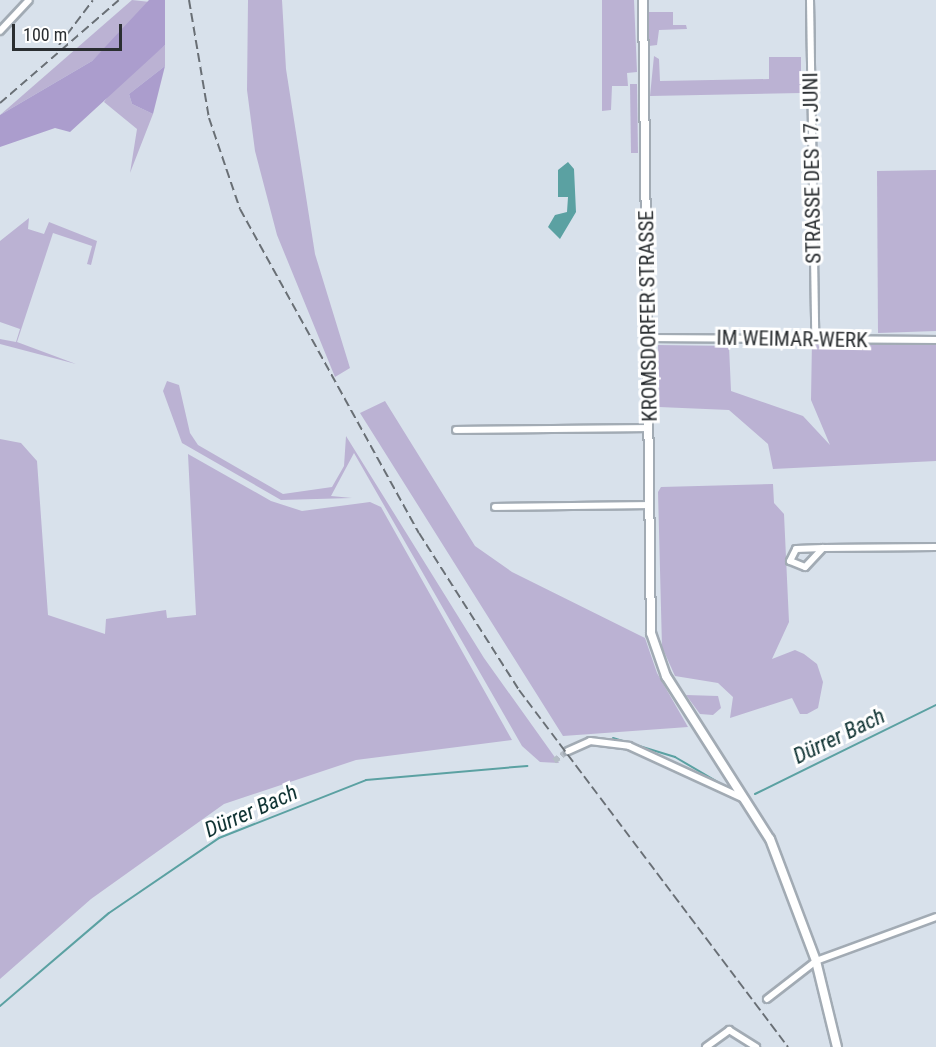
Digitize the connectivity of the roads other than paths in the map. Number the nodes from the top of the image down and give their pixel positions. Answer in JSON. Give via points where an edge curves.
{"nodes":[{"id":1,"x":29,"y":0,"type":"edge"},
{"id":2,"x":643,"y":0,"type":"edge"},
{"id":3,"x":810,"y":0,"type":"edge"},
{"id":4,"x":0,"y":31,"type":"edge"},
{"id":5,"x":815,"y":337,"type":"junction"},
{"id":6,"x":649,"y":338,"type":"junction"},
{"id":7,"x":936,"y":340,"type":"edge"},
{"id":8,"x":649,"y":428,"type":"junction"},
{"id":9,"x":456,"y":430,"type":"dead end"},
{"id":10,"x":649,"y":505,"type":"junction"},
{"id":11,"x":495,"y":507,"type":"dead end"},
{"id":12,"x":936,"y":547,"type":"edge"},
{"id":13,"x":823,"y":548,"type":"junction"},
{"id":14,"x":568,"y":751,"type":"tunnel mouth"},
{"id":15,"x":745,"y":799,"type":"junction"},
{"id":16,"x":936,"y":917,"type":"edge"},
{"id":17,"x":816,"y":961,"type":"junction"},
{"id":18,"x":767,"y":999,"type":"dead end"},
{"id":19,"x":706,"y":1047,"type":"edge"},
{"id":20,"x":756,"y":1047,"type":"edge"},
{"id":21,"x":837,"y":1047,"type":"edge"}],
"edges":[{"from":1,"to":4,"type":"street"},
{"from":2,"to":6,"type":"street","name":"KROMSDORFER STRASSE"},
{"from":3,"to":5,"type":"street","name":"STRASSE DES 17. JUNI"},
{"from":5,"to":6,"type":"street","name":"IM WEIMAR-WERK"},
{"from":5,"to":7,"type":"street","name":"IM WEIMAR-WERK"},
{"from":6,"to":8,"type":"street","name":"KROMSDORFER STRASSE"},
{"from":8,"to":9,"type":"street"},
{"from":8,"to":10,"type":"street","name":"KROMSDORFER STRASSE"},
{"from":10,"to":11,"type":"street"},
{"from":10,"to":15,"type":"street","name":"KROMSDORFER STRASSE","via":[[651,633],[666,676]]},
{"from":12,"to":13,"type":"street"},
{"from":13,"to":13,"type":"street","via":[[796,549],[790,561],[805,567]]},
{"from":14,"to":15,"type":"street","via":[[590,741],[629,746]]},
{"from":15,"to":17,"type":"street","name":"KROMSDORFER STRASSE","via":[[770,839]]},
{"from":16,"to":17,"type":"street"},
{"from":17,"to":18,"type":"street"},
{"from":17,"to":21,"type":"street","name":"KROMSDORFER STRASSE"},
{"from":19,"to":20,"type":"street","via":[[729,1030]]}]}
